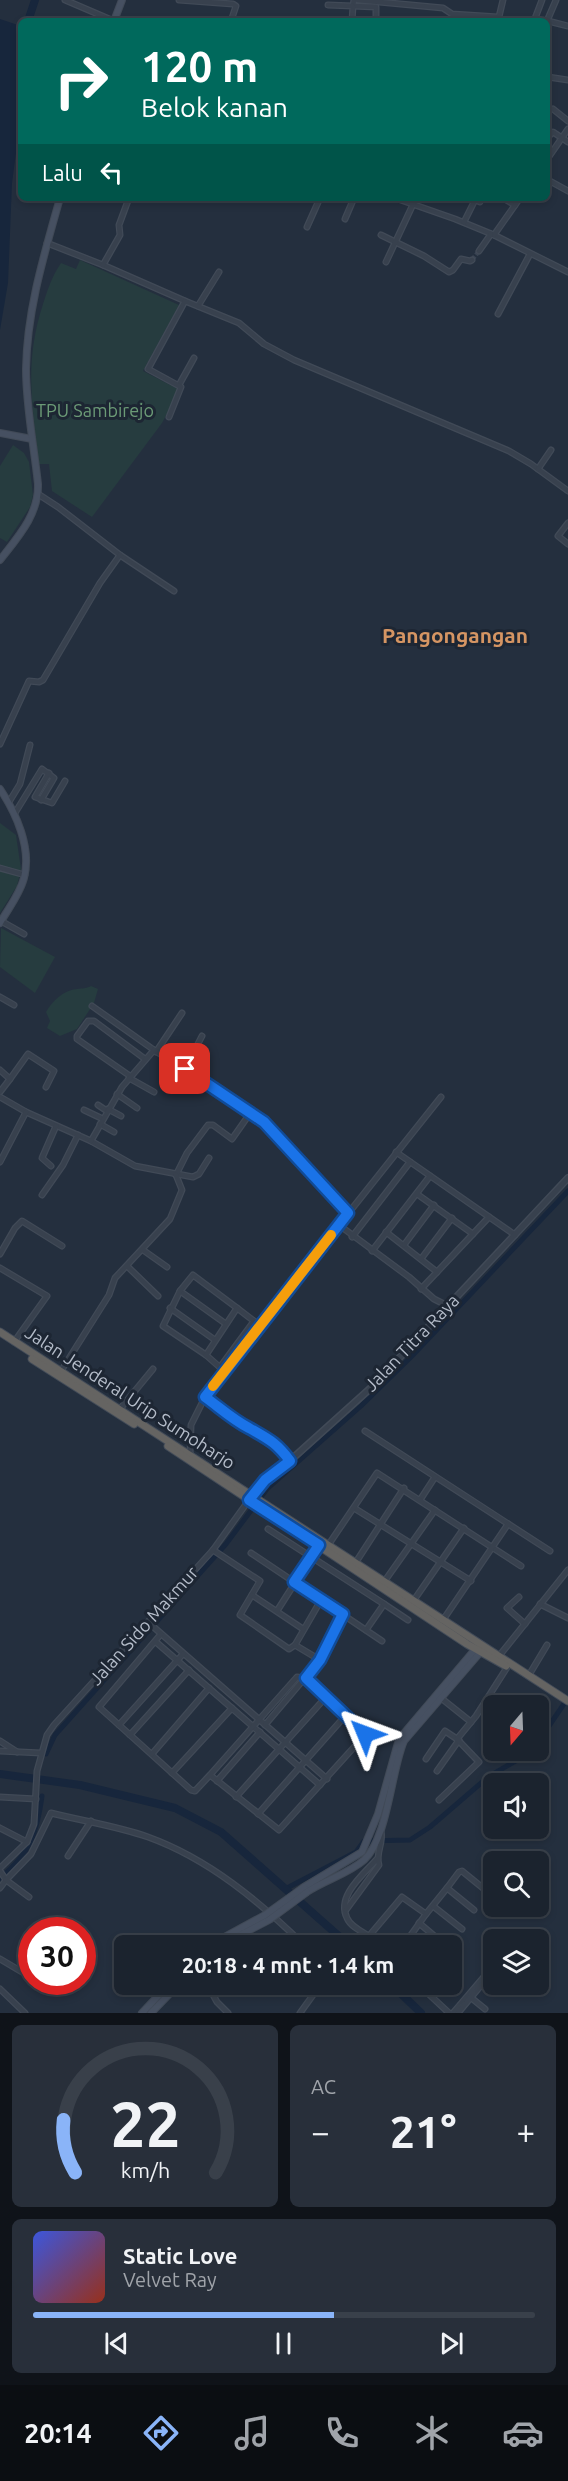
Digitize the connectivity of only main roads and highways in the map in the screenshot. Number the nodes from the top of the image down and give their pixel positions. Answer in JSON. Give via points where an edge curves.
{"nodes":[{"id":1,"x":122,"y":0,"type":"edge"},
{"id":2,"x":115,"y":18,"type":"edge"},
{"id":3,"x":59,"y":201,"type":"edge"},
{"id":4,"x":0,"y":433,"type":"edge"},
{"id":5,"x":32,"y":440,"type":"junction"},
{"id":6,"x":0,"y":560,"type":"edge"},
{"id":7,"x":0,"y":789,"type":"edge"},
{"id":8,"x":1,"y":922,"type":"edge"},
{"id":9,"x":0,"y":1332,"type":"edge"},
{"id":10,"x":0,"y":1337,"type":"edge"},
{"id":11,"x":253,"y":1499,"type":"junction"},
{"id":12,"x":323,"y":1543,"type":"junction"},
{"id":13,"x":480,"y":1648,"type":"junction"},
{"id":14,"x":564,"y":1702,"type":"edge"},
{"id":15,"x":391,"y":1777,"type":"junction"},
{"id":16,"x":267,"y":1917,"type":"junction"},
{"id":17,"x":230,"y":1935,"type":"edge"},
{"id":18,"x":237,"y":1935,"type":"edge"},
{"id":19,"x":159,"y":1995,"type":"edge"},
{"id":20,"x":168,"y":1995,"type":"edge"},
{"id":21,"x":142,"y":2013,"type":"edge"},
{"id":22,"x":151,"y":2013,"type":"edge"}],
"edges":[{"from":1,"to":2,"type":"main road"},
{"from":3,"to":5,"type":"main road","via":[[33,300],[26,368]]},
{"from":4,"to":5,"type":"main road"},
{"from":5,"to":6,"type":"main road","via":[[38,494],[30,519]]},
{"from":7,"to":8,"type":"main road","via":[[15,813],[23,841],[25,875]]},
{"from":9,"to":11,"type":"highway","name":"Jalan Jenderal Urip Sumoharjo"},
{"from":10,"to":11,"type":"highway","name":"Jalan Jenderal Urip Sumoharjo"},
{"from":11,"to":12,"type":"highway","name":"Jalan Jenderal Urip Sumoharjo"},
{"from":12,"to":13,"type":"highway","name":"Jalan Jenderal Urip Sumoharjo"},
{"from":12,"to":13,"type":"highway","name":"Jalan Jenderal Urip Sumoharjo","via":[[414,1600]]},
{"from":13,"to":14,"type":"highway"},
{"from":13,"to":14,"type":"highway","via":[[499,1656]]},
{"from":13,"to":15,"type":"main road","via":[[404,1741]]},
{"from":13,"to":15,"type":"main road","via":[[399,1739]]},
{"from":15,"to":16,"type":"main road","bridge":true,"via":[[378,1832],[356,1865],[306,1889]]},
{"from":16,"to":17,"type":"main road"},
{"from":16,"to":18,"type":"main road"},
{"from":19,"to":21,"type":"main road"},
{"from":20,"to":22,"type":"main road"}]}
